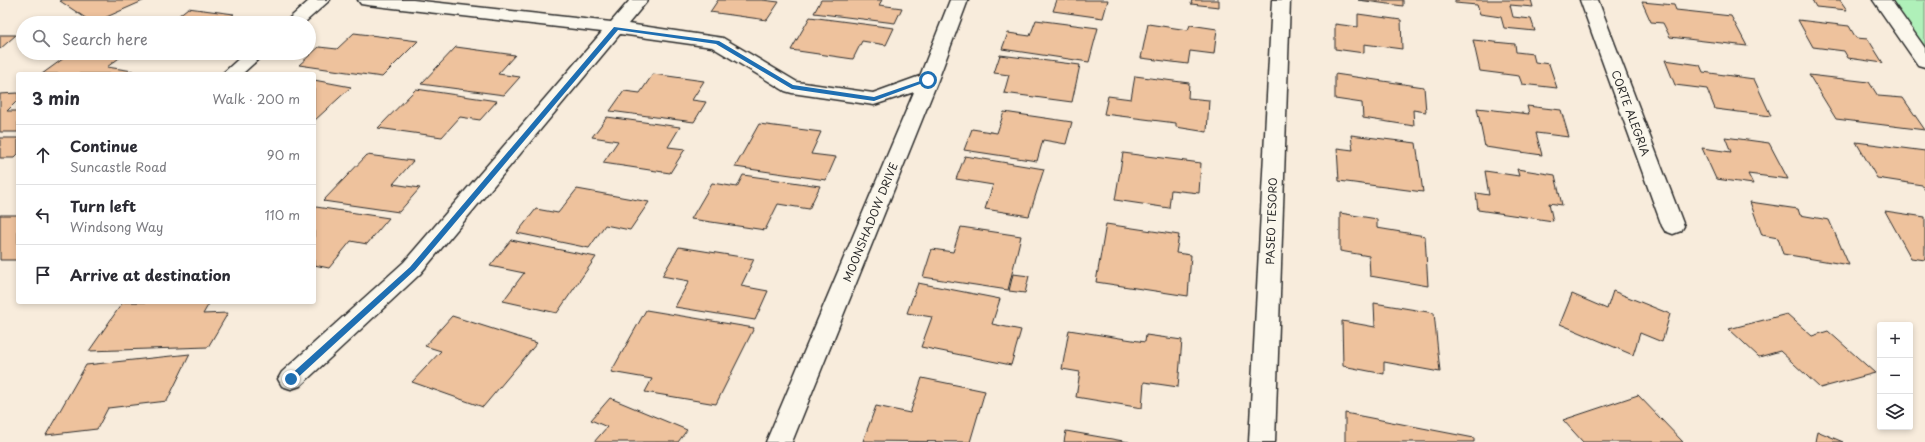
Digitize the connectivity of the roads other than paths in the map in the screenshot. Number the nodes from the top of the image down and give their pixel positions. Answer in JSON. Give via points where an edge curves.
{"nodes":[{"id":1,"x":321,"y":0,"type":"edge"},
{"id":2,"x":367,"y":0,"type":"edge"},
{"id":3,"x":639,"y":0,"type":"edge"},
{"id":4,"x":959,"y":0,"type":"edge"},
{"id":5,"x":1280,"y":0,"type":"edge"},
{"id":6,"x":1589,"y":0,"type":"edge"},
{"id":7,"x":1882,"y":0,"type":"edge"},
{"id":8,"x":302,"y":16,"type":"edge"},
{"id":9,"x":616,"y":28,"type":"junction"},
{"id":10,"x":248,"y":60,"type":"edge"},
{"id":11,"x":1925,"y":62,"type":"edge"},
{"id":12,"x":233,"y":72,"type":"edge"},
{"id":13,"x":928,"y":80,"type":"junction"},
{"id":14,"x":1673,"y":226,"type":"dead end"},
{"id":15,"x":291,"y":379,"type":"dead end"},
{"id":16,"x":779,"y":442,"type":"edge"},
{"id":17,"x":1262,"y":442,"type":"edge"}],
"edges":[{"from":1,"to":8,"type":"street"},
{"from":2,"to":9,"type":"street"},
{"from":3,"to":9,"type":"street"},
{"from":4,"to":13,"type":"street","name":"MOONSHADOW DRIVE"},
{"from":5,"to":17,"type":"street","name":"PASEO TESORO"},
{"from":6,"to":14,"type":"street","name":"CORTE ALEGRIA"},
{"from":7,"to":11,"type":"street"},
{"from":9,"to":13,"type":"street","via":[[717,42],[792,87],[874,99]]},
{"from":9,"to":15,"type":"street","via":[[412,268]]},
{"from":10,"to":12,"type":"street"},
{"from":13,"to":16,"type":"street","name":"MOONSHADOW DRIVE"}]}
